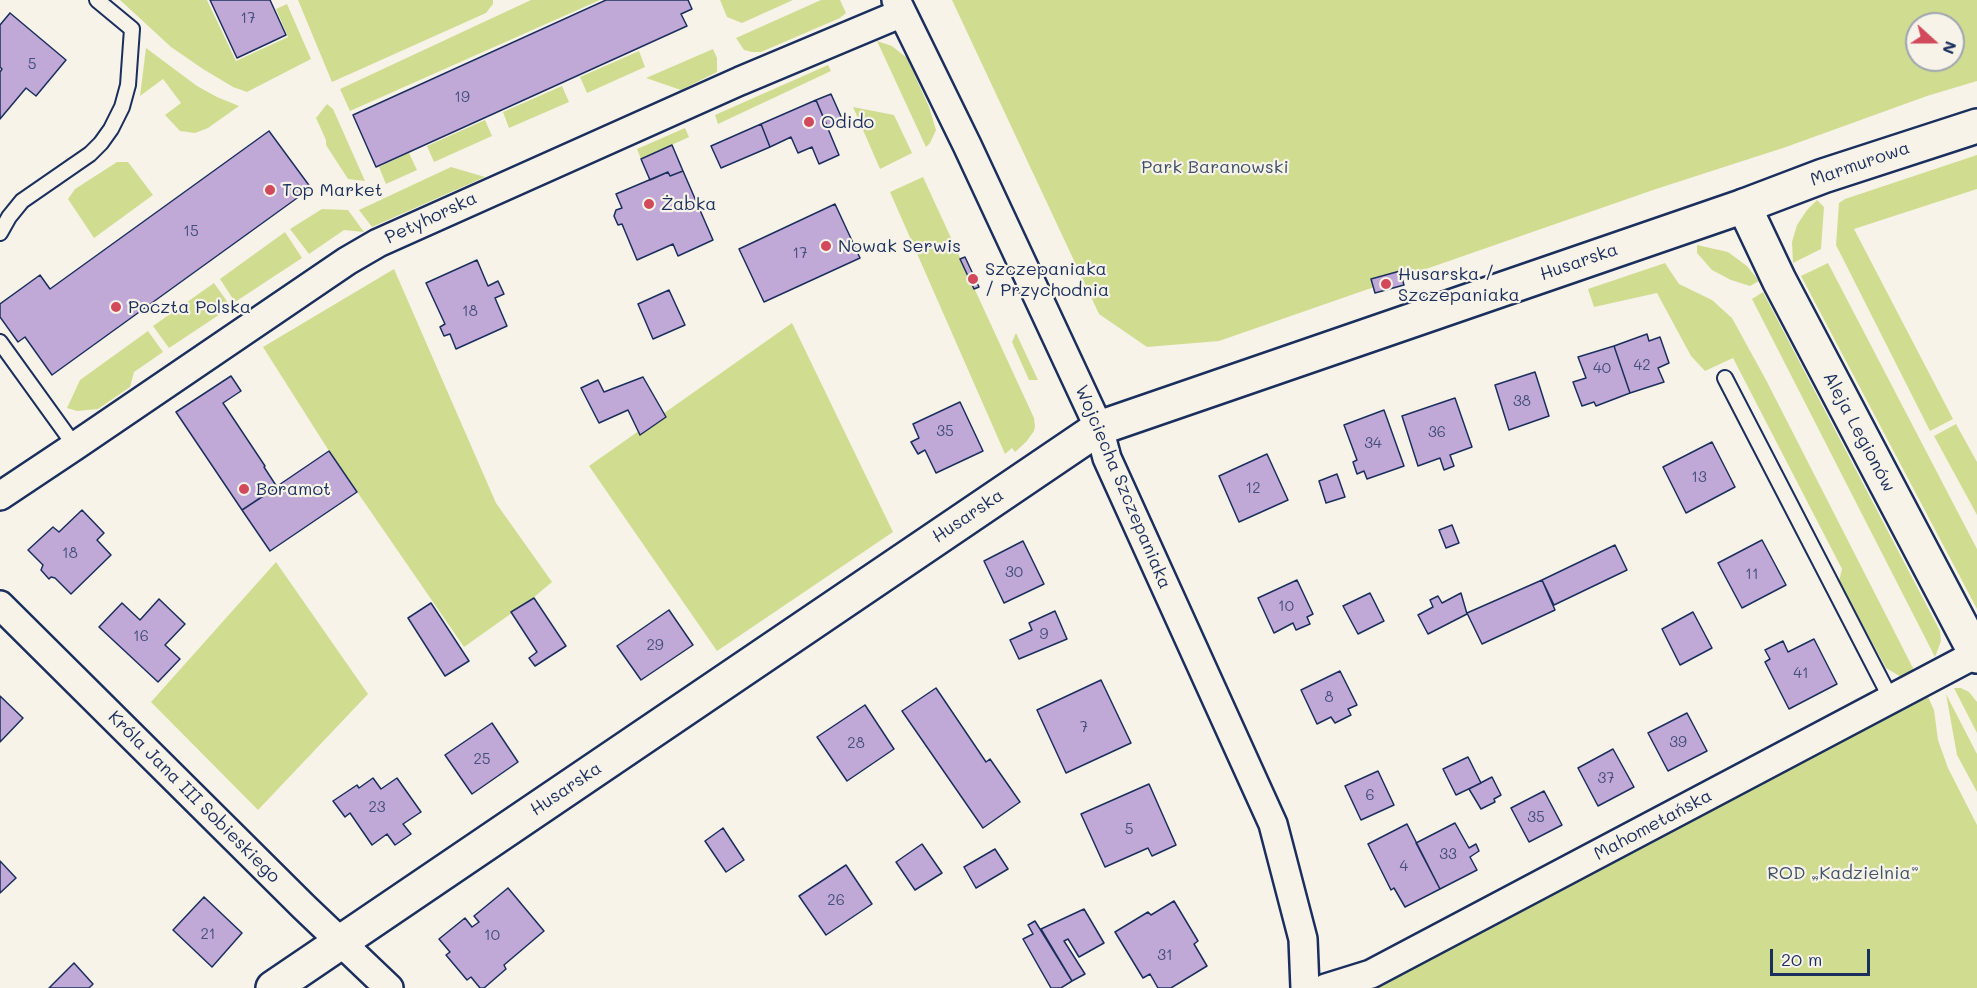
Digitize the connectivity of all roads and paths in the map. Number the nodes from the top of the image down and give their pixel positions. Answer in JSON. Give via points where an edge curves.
{"nodes":[{"id":1,"x":98,"y":0,"type":"edge"},
{"id":2,"x":899,"y":7,"type":"edge"},
{"id":3,"x":1977,"y":126,"type":"edge"},
{"id":4,"x":1744,"y":206,"type":"junction"},
{"id":5,"x":0,"y":233,"type":"edge"},
{"id":6,"x":0,"y":342,"type":"edge"},
{"id":7,"x":1725,"y":378,"type":"dead end"},
{"id":8,"x":1099,"y":428,"type":"junction"},
{"id":9,"x":75,"y":446,"type":"junction"},
{"id":10,"x":0,"y":495,"type":"edge"},
{"id":11,"x":0,"y":605,"type":"edge"},
{"id":12,"x":1976,"y":655,"type":"edge"},
{"id":13,"x":1891,"y":699,"type":"junction"},
{"id":14,"x":341,"y":941,"type":"junction"},
{"id":15,"x":273,"y":988,"type":"edge"},
{"id":16,"x":388,"y":988,"type":"edge"},
{"id":17,"x":1305,"y":988,"type":"edge"},
{"id":18,"x":1326,"y":988,"type":"edge"}],
"edges":[{"from":1,"to":5,"type":"lane","via":[[132,29],[128,85],[122,107],[101,143],[22,201]]},
{"from":2,"to":8,"type":"street","name":"Wojciecha Szczepaniaka"},
{"from":2,"to":9,"type":"street","name":"Petyhorska","via":[[378,243]]},
{"from":3,"to":4,"type":"main road","name":"Marmurowa"},
{"from":4,"to":8,"type":"main road","name":"Husarska"},
{"from":4,"to":12,"type":"main road","name":"Aleja Legionów"},
{"from":6,"to":9,"type":"lane"},
{"from":7,"to":13,"type":"lane"},
{"from":8,"to":14,"type":"main road","name":"Husarska"},
{"from":8,"to":17,"type":"street","name":"Wojciecha Szczepaniaka","via":[[1107,458],[1274,824],[1303,939]]},
{"from":9,"to":10,"type":"street","name":"Petyhorska"},
{"from":11,"to":14,"type":"street","name":"Króla Jana III Sobieskiego"},
{"from":12,"to":13,"type":"street","name":"Mahometańska"},
{"from":13,"to":18,"type":"street","name":"Mahometańska","via":[[1371,974]]},
{"from":14,"to":15,"type":"main road","name":"Husarska"},
{"from":14,"to":16,"type":"street","name":"Króla Jana III Sobieskiego"}]}
